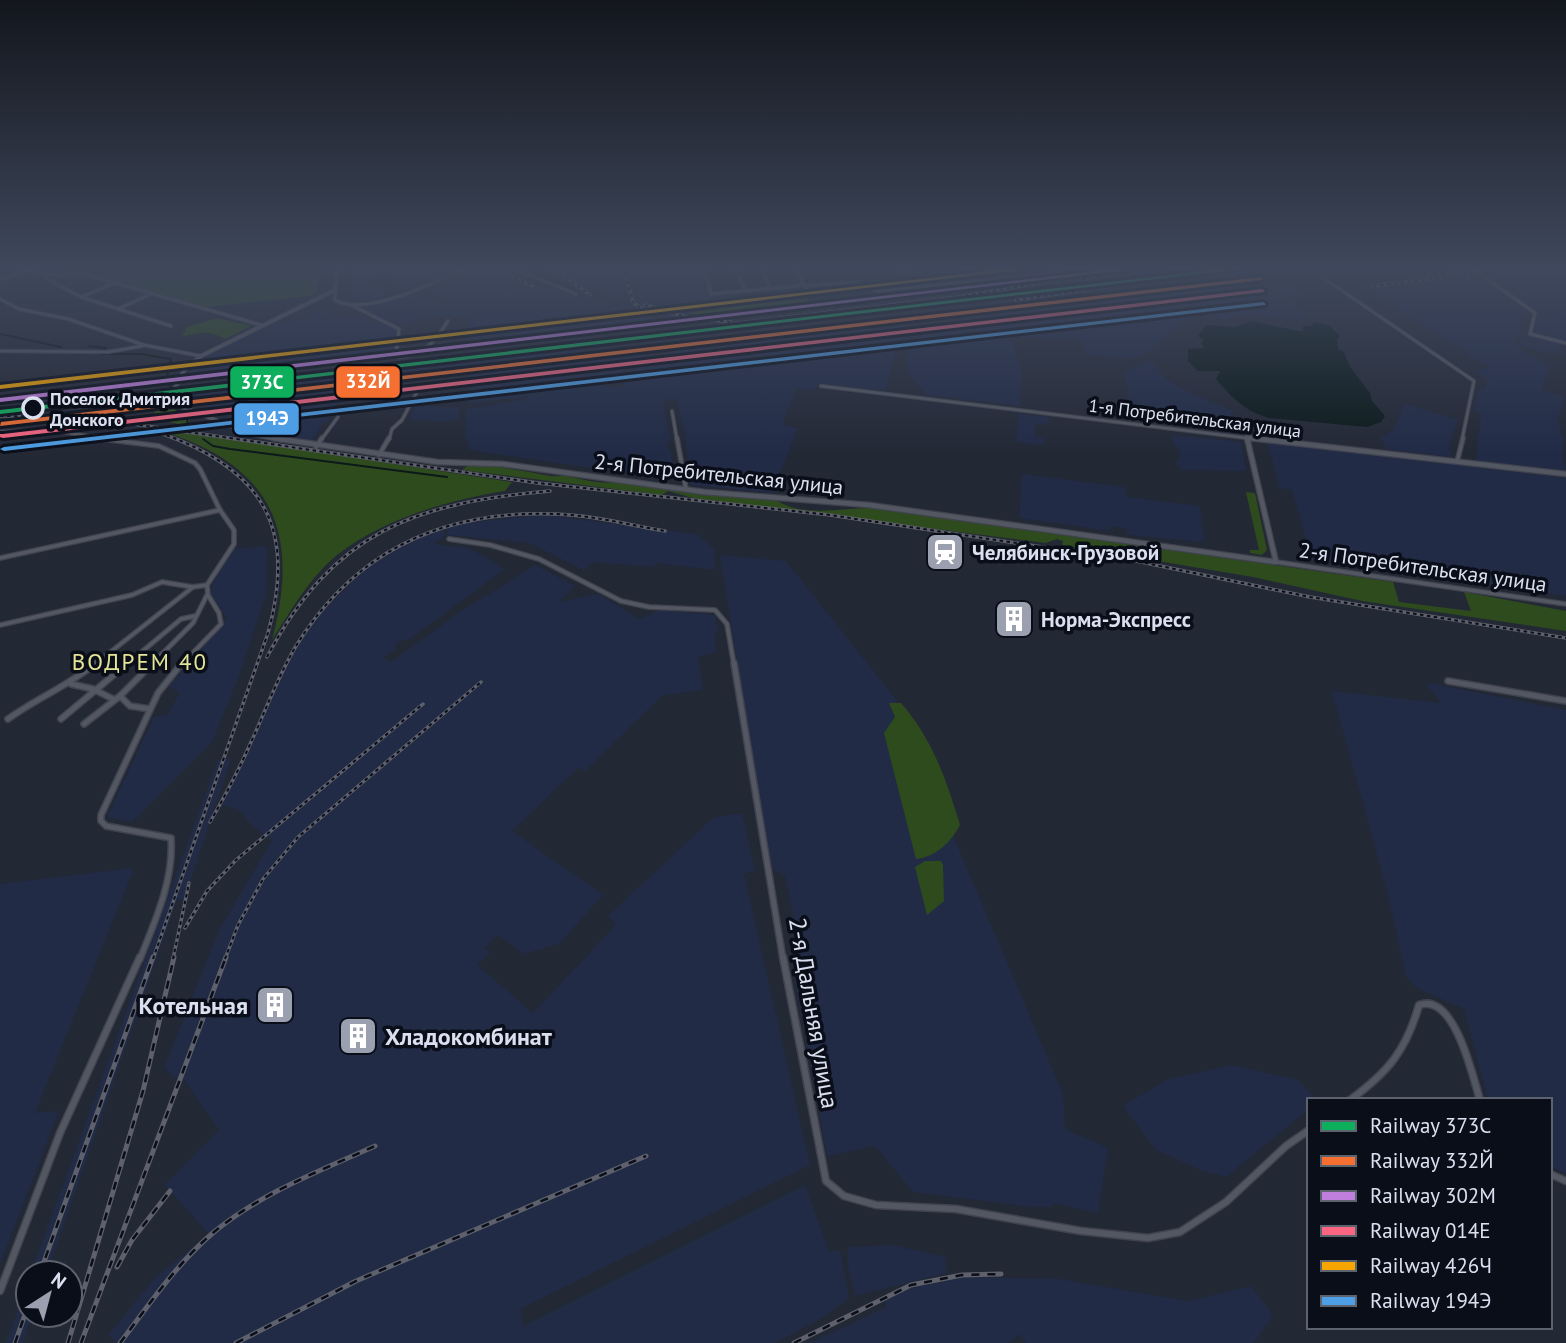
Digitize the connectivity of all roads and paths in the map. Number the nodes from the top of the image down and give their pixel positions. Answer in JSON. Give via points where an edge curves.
{"nodes":[{"id":1,"x":99,"y":330,"type":"edge"},
{"id":2,"x":254,"y":330,"type":"edge"},
{"id":3,"x":399,"y":330,"type":"edge"},
{"id":4,"x":442,"y":330,"type":"edge"},
{"id":5,"x":1399,"y":330,"type":"edge"},
{"id":6,"x":1531,"y":330,"type":"edge"},
{"id":7,"x":1566,"y":343,"type":"edge"},
{"id":8,"x":144,"y":345,"type":"junction"},
{"id":9,"x":0,"y":351,"type":"edge"},
{"id":10,"x":201,"y":356,"type":"junction"},
{"id":11,"x":191,"y":363,"type":"junction"},
{"id":12,"x":0,"y":385,"type":"edge"},
{"id":13,"x":420,"y":386,"type":"dead end"},
{"id":14,"x":821,"y":386,"type":"dead end"},
{"id":15,"x":175,"y":387,"type":"dead end"},
{"id":16,"x":172,"y":394,"type":"dead end"},
{"id":17,"x":672,"y":411,"type":"dead end"},
{"id":18,"x":338,"y":417,"type":"dead end"},
{"id":19,"x":0,"y":432,"type":"edge"},
{"id":20,"x":1247,"y":438,"type":"junction"},
{"id":21,"x":316,"y":447,"type":"junction"},
{"id":22,"x":378,"y":456,"type":"junction"},
{"id":23,"x":1457,"y":462,"type":"junction"},
{"id":24,"x":1566,"y":474,"type":"edge"},
{"id":25,"x":686,"y":489,"type":"junction"},
{"id":26,"x":220,"y":510,"type":"junction"},
{"id":27,"x":449,"y":538,"type":"dead end"},
{"id":28,"x":0,"y":558,"type":"edge"},
{"id":29,"x":1276,"y":562,"type":"junction"},
{"id":30,"x":207,"y":585,"type":"junction"},
{"id":31,"x":193,"y":587,"type":"junction"},
{"id":32,"x":208,"y":595,"type":"junction"},
{"id":33,"x":1566,"y":604,"type":"edge"},
{"id":34,"x":196,"y":616,"type":"junction"},
{"id":35,"x":0,"y":625,"type":"edge"},
{"id":36,"x":1448,"y":681,"type":"dead end"},
{"id":37,"x":70,"y":684,"type":"junction"},
{"id":38,"x":93,"y":690,"type":"junction"},
{"id":39,"x":120,"y":696,"type":"junction"},
{"id":40,"x":113,"y":699,"type":"junction"},
{"id":41,"x":1566,"y":701,"type":"edge"},
{"id":42,"x":150,"y":709,"type":"junction"},
{"id":43,"x":8,"y":719,"type":"dead end"},
{"id":44,"x":61,"y":719,"type":"dead end"},
{"id":45,"x":84,"y":724,"type":"dead end"},
{"id":46,"x":1353,"y":1098,"type":"edge"},
{"id":47,"x":1479,"y":1098,"type":"edge"},
{"id":48,"x":1307,"y":1131,"type":"edge"},
{"id":49,"x":0,"y":1291,"type":"edge"}],
"edges":[{"from":1,"to":8,"type":"street"},
{"from":2,"to":10,"type":"street"},
{"from":3,"to":4,"type":"street","via":[[399,357],[422,354]]},
{"from":5,"to":23,"type":"street","via":[[1474,381]]},
{"from":6,"to":7,"type":"street","via":[[1530,334]]},
{"from":8,"to":9,"type":"street","via":[[108,352]]},
{"from":8,"to":10,"type":"street"},
{"from":10,"to":11,"type":"street"},
{"from":11,"to":12,"type":"street"},
{"from":11,"to":15,"type":"street"},
{"from":13,"to":22,"type":"street"},
{"from":14,"to":20,"type":"street","name":"1-я Потребительская улица"},
{"from":16,"to":21,"type":"street","name":"2-я Потребительская улица","via":[[177,405],[247,433]]},
{"from":17,"to":25,"type":"street"},
{"from":18,"to":21,"type":"street","via":[[327,426]]},
{"from":19,"to":26,"type":"street","via":[[51,430],[159,446],[200,469]]},
{"from":20,"to":23,"type":"street","name":"1-я Потребительская улица"},
{"from":20,"to":29,"type":"street","name":"2-я Потребительская улица"},
{"from":21,"to":22,"type":"street","name":"2-я Потребительская улица"},
{"from":22,"to":25,"type":"street","name":"2-я Потребительская улица","via":[[502,464]]},
{"from":23,"to":24,"type":"street","name":"1-я Потребительская улица"},
{"from":25,"to":29,"type":"street","name":"2-я Потребительская улица","via":[[901,509]]},
{"from":26,"to":28,"type":"street"},
{"from":26,"to":30,"type":"street","via":[[235,539]]},
{"from":27,"to":48,"type":"street","name":"2-я Дальняя улица","via":[[539,559],[621,601],[715,610],[727,624],[824,1172],[826,1181],[845,1196],[876,1205],[956,1209],[1148,1238],[1180,1232],[1226,1202]]},
{"from":29,"to":33,"type":"street","name":"2-я Потребительская улица"},
{"from":30,"to":31,"type":"street"},
{"from":30,"to":32,"type":"street"},
{"from":31,"to":35,"type":"street","via":[[162,582],[132,595]]},
{"from":31,"to":37,"type":"street"},
{"from":32,"to":34,"type":"street"},
{"from":32,"to":42,"type":"street","via":[[221,624],[184,661]]},
{"from":34,"to":38,"type":"street","via":[[181,619]]},
{"from":34,"to":39,"type":"street"},
{"from":36,"to":41,"type":"street"},
{"from":37,"to":38,"type":"street"},
{"from":37,"to":43,"type":"street"},
{"from":38,"to":40,"type":"street"},
{"from":38,"to":44,"type":"street"},
{"from":39,"to":40,"type":"street"},
{"from":39,"to":42,"type":"street","via":[[130,706]]},
{"from":40,"to":45,"type":"street"},
{"from":42,"to":49,"type":"street","via":[[101,821],[106,826],[171,838],[171,872],[156,919],[69,1113]]},
{"from":46,"to":47,"type":"street","via":[[1379,1079],[1402,1053],[1424,1003],[1444,1011],[1455,1026]]}]}
